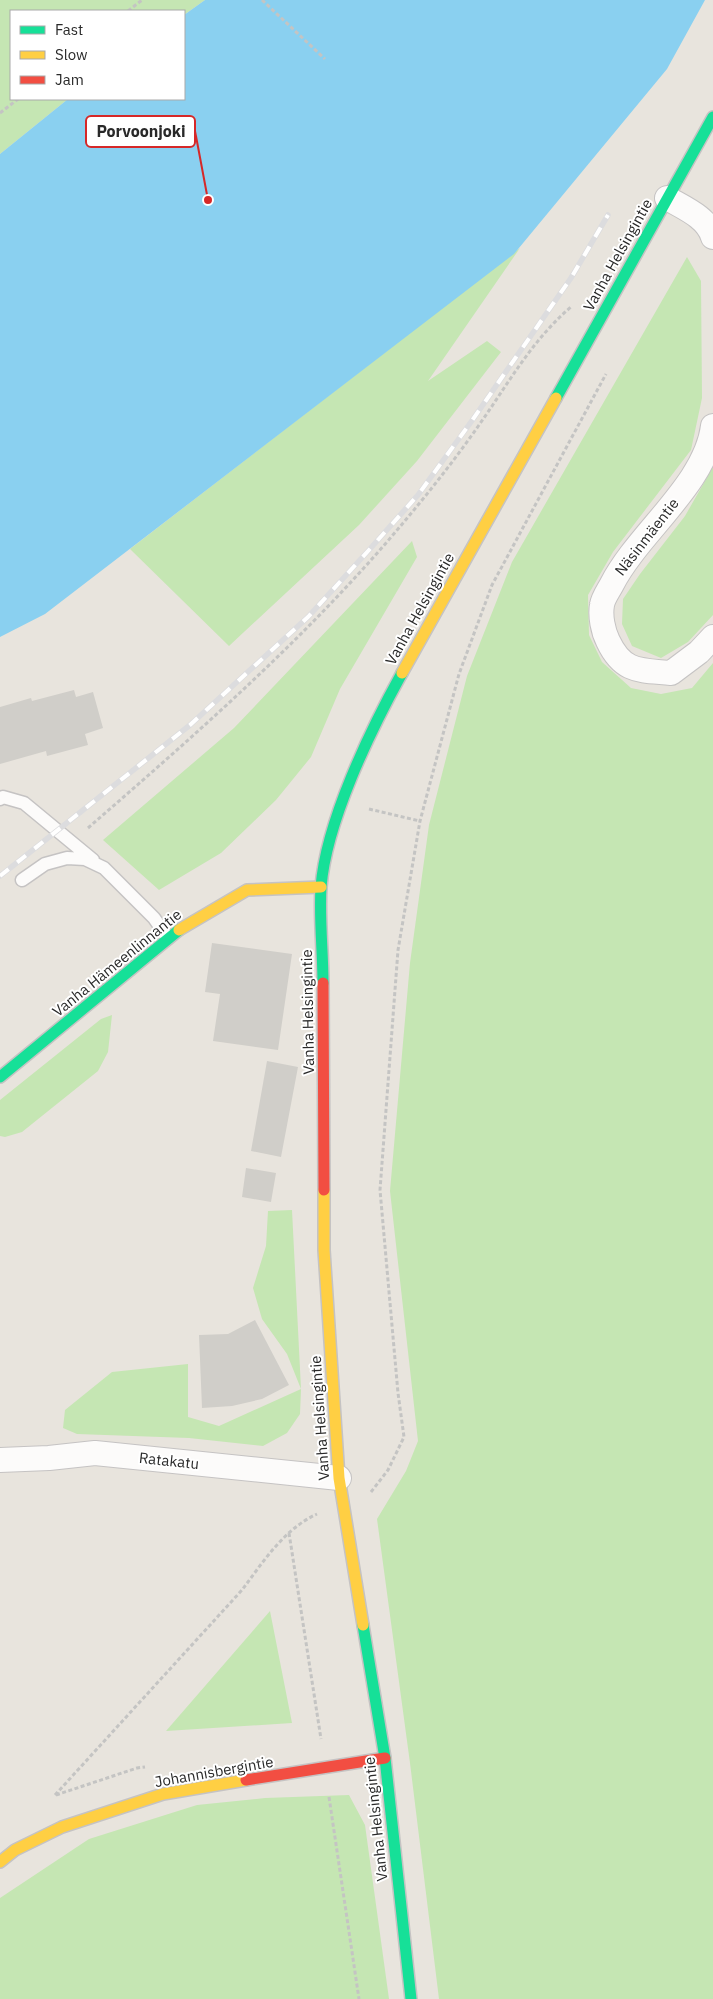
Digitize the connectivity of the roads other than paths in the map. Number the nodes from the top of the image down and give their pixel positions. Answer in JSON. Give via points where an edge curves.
{"nodes":[{"id":1,"x":713,"y":116,"type":"edge"},
{"id":2,"x":667,"y":198,"type":"junction"},
{"id":3,"x":713,"y":237,"type":"edge"},
{"id":4,"x":713,"y":426,"type":"edge"},
{"id":5,"x":713,"y":637,"type":"edge"},
{"id":6,"x":0,"y":798,"type":"edge"},
{"id":7,"x":104,"y":868,"type":"junction"},
{"id":8,"x":22,"y":880,"type":"dead end"},
{"id":9,"x":321,"y":887,"type":"junction"},
{"id":10,"x":168,"y":938,"type":"junction"},
{"id":11,"x":0,"y":1077,"type":"edge"},
{"id":12,"x":0,"y":1460,"type":"edge"},
{"id":13,"x":339,"y":1478,"type":"junction"},
{"id":14,"x":385,"y":1758,"type":"junction"},
{"id":15,"x":0,"y":1862,"type":"edge"},
{"id":16,"x":410,"y":1999,"type":"edge"}],
"edges":[{"from":1,"to":2,"type":"street","name":"Vanha Helsingintie"},
{"from":2,"to":3,"type":"street","via":[[695,214],[710,228]]},
{"from":2,"to":9,"type":"street","name":"Vanha Helsingintie","via":[[381,711],[342,802]]},
{"from":4,"to":5,"type":"street","name":"Näsinmäentie","via":[[711,442],[686,486],[621,566],[602,604],[604,632],[615,656],[634,669],[671,673],[700,652]]},
{"from":6,"to":7,"type":"lane","via":[[24,803]]},
{"from":7,"to":8,"type":"lane","via":[[85,860],[67,858],[45,864]]},
{"from":7,"to":10,"type":"lane","via":[[154,918]]},
{"from":9,"to":10,"type":"street","name":"Vanha Hämeenlinnantie","via":[[247,890]]},
{"from":9,"to":13,"type":"street","name":"Vanha Helsingintie","via":[[324,1250]]},
{"from":10,"to":11,"type":"street","name":"Vanha Hämeenlinnantie"},
{"from":12,"to":13,"type":"street","name":"Ratakatu","via":[[95,1453]]},
{"from":13,"to":14,"type":"street","name":"Vanha Helsingintie"},
{"from":14,"to":15,"type":"street","name":"Johannisbergintie","via":[[163,1794],[62,1827],[15,1850]]},
{"from":14,"to":16,"type":"street","name":"Vanha Helsingintie"}]}
